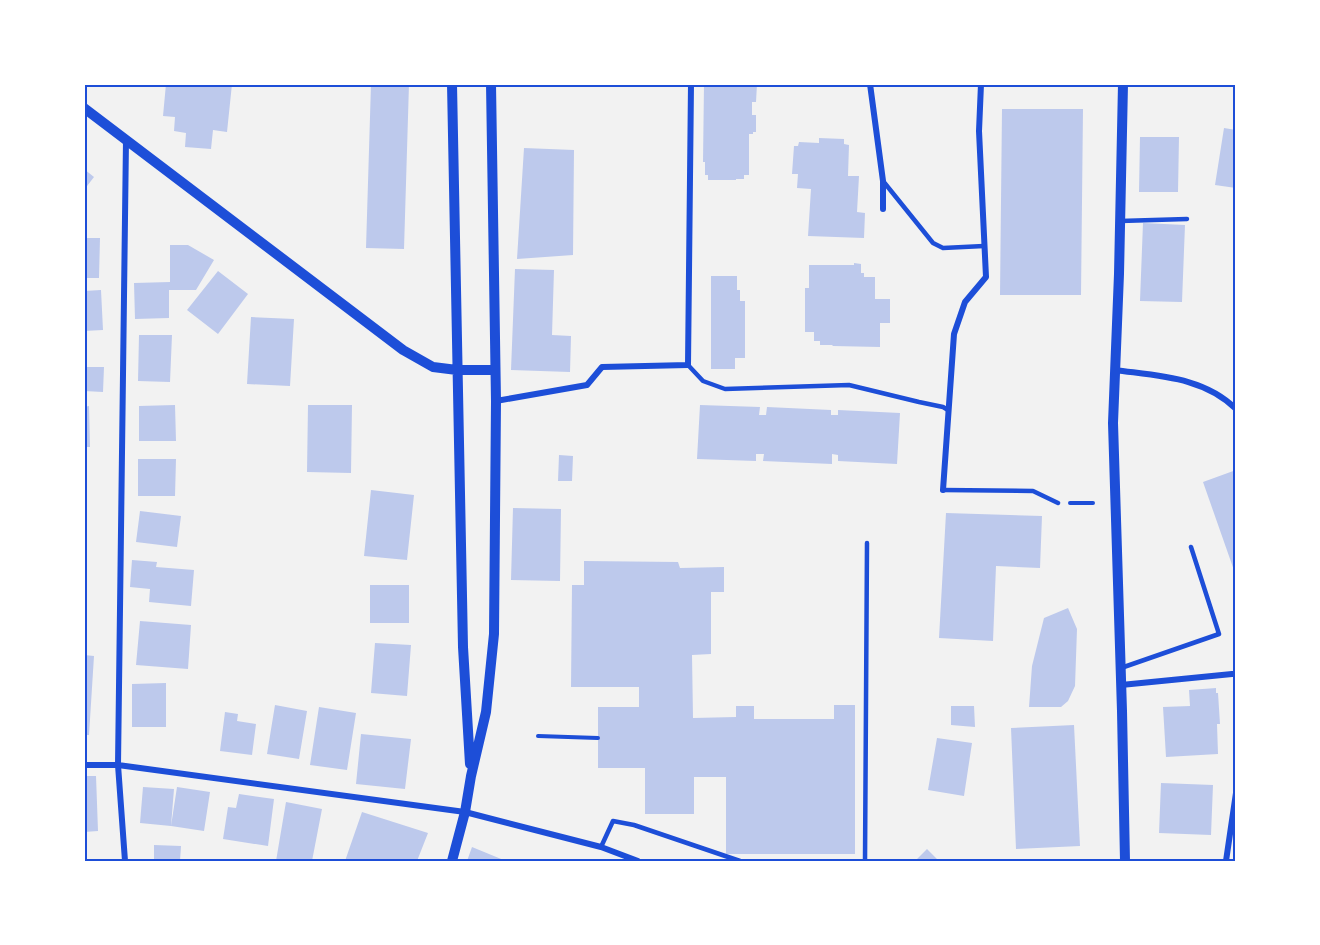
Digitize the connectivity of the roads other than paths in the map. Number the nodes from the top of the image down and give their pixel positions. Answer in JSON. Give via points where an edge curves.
{"nodes":[{"id":1,"x":452,"y":84,"type":"edge"},
{"id":2,"x":491,"y":84,"type":"edge"},
{"id":3,"x":691,"y":84,"type":"edge"},
{"id":4,"x":870,"y":84,"type":"edge"},
{"id":5,"x":981,"y":84,"type":"edge"},
{"id":6,"x":1123,"y":84,"type":"edge"},
{"id":7,"x":84,"y":108,"type":"edge"},
{"id":8,"x":126,"y":140,"type":"junction"},
{"id":9,"x":883,"y":181,"type":"junction"},
{"id":10,"x":883,"y":209,"type":"dead end"},
{"id":11,"x":1187,"y":219,"type":"dead end"},
{"id":12,"x":1120,"y":221,"type":"junction"},
{"id":13,"x":984,"y":246,"type":"junction"},
{"id":14,"x":688,"y":365,"type":"junction"},
{"id":15,"x":457,"y":370,"type":"junction"},
{"id":16,"x":495,"y":370,"type":"junction"},
{"id":17,"x":1115,"y":370,"type":"junction"},
{"id":18,"x":496,"y":401,"type":"junction"},
{"id":19,"x":1236,"y":408,"type":"edge"},
{"id":20,"x":948,"y":410,"type":"junction"},
{"id":21,"x":943,"y":490,"type":"joint"},
{"id":22,"x":1058,"y":503,"type":"dead end"},
{"id":23,"x":867,"y":543,"type":"dead end"},
{"id":24,"x":1191,"y":547,"type":"dead end"},
{"id":25,"x":1121,"y":668,"type":"junction"},
{"id":26,"x":1236,"y":675,"type":"edge"},
{"id":27,"x":1121,"y":685,"type":"junction"},
{"id":28,"x":84,"y":765,"type":"edge"},
{"id":29,"x":118,"y":765,"type":"junction"},
{"id":30,"x":471,"y":776,"type":"junction"},
{"id":31,"x":1236,"y":793,"type":"edge"},
{"id":32,"x":465,"y":812,"type":"junction"},
{"id":33,"x":601,"y":847,"type":"junction"},
{"id":34,"x":124,"y":861,"type":"edge"},
{"id":35,"x":452,"y":861,"type":"edge"},
{"id":36,"x":638,"y":861,"type":"edge"},
{"id":37,"x":740,"y":861,"type":"edge"},
{"id":38,"x":865,"y":861,"type":"edge"},
{"id":39,"x":1125,"y":861,"type":"edge"},
{"id":40,"x":1226,"y":861,"type":"edge"}],
"edges":[{"from":1,"to":15,"type":"street"},
{"from":2,"to":16,"type":"street"},
{"from":3,"to":14,"type":"street"},
{"from":4,"to":9,"type":"street"},
{"from":5,"to":13,"type":"street"},
{"from":6,"to":12,"type":"street"},
{"from":7,"to":8,"type":"street"},
{"from":8,"to":15,"type":"street","via":[[404,350],[433,368]]},
{"from":8,"to":29,"type":"street"},
{"from":9,"to":10,"type":"street"},
{"from":9,"to":13,"type":"lane","via":[[933,243],[954,249]]},
{"from":11,"to":12,"type":"lane"},
{"from":12,"to":17,"type":"street"},
{"from":13,"to":20,"type":"street","via":[[986,277],[965,302],[954,334]]},
{"from":14,"to":18,"type":"street","via":[[602,366],[587,385]]},
{"from":14,"to":20,"type":"lane","via":[[703,381],[725,389],[849,385]]},
{"from":15,"to":16,"type":"street"},
{"from":15,"to":30,"type":"street","via":[[463,647]]},
{"from":16,"to":18,"type":"street"},
{"from":17,"to":19,"type":"street","via":[[1195,383]]},
{"from":17,"to":25,"type":"street","via":[[1113,423]]},
{"from":18,"to":30,"type":"street","via":[[494,634],[486,711]]},
{"from":20,"to":21,"type":"street"},
{"from":21,"to":22,"type":"lane","via":[[1033,491]]},
{"from":23,"to":38,"type":"lane"},
{"from":24,"to":25,"type":"lane","via":[[1219,634]]},
{"from":25,"to":27,"type":"street"},
{"from":26,"to":27,"type":"street"},
{"from":27,"to":39,"type":"street"},
{"from":28,"to":29,"type":"street"},
{"from":29,"to":32,"type":"street"},
{"from":29,"to":34,"type":"street"},
{"from":30,"to":32,"type":"street"},
{"from":31,"to":40,"type":"street"},
{"from":32,"to":33,"type":"street"},
{"from":32,"to":35,"type":"street"},
{"from":33,"to":36,"type":"street"},
{"from":33,"to":37,"type":"lane","via":[[613,820]]}]}
